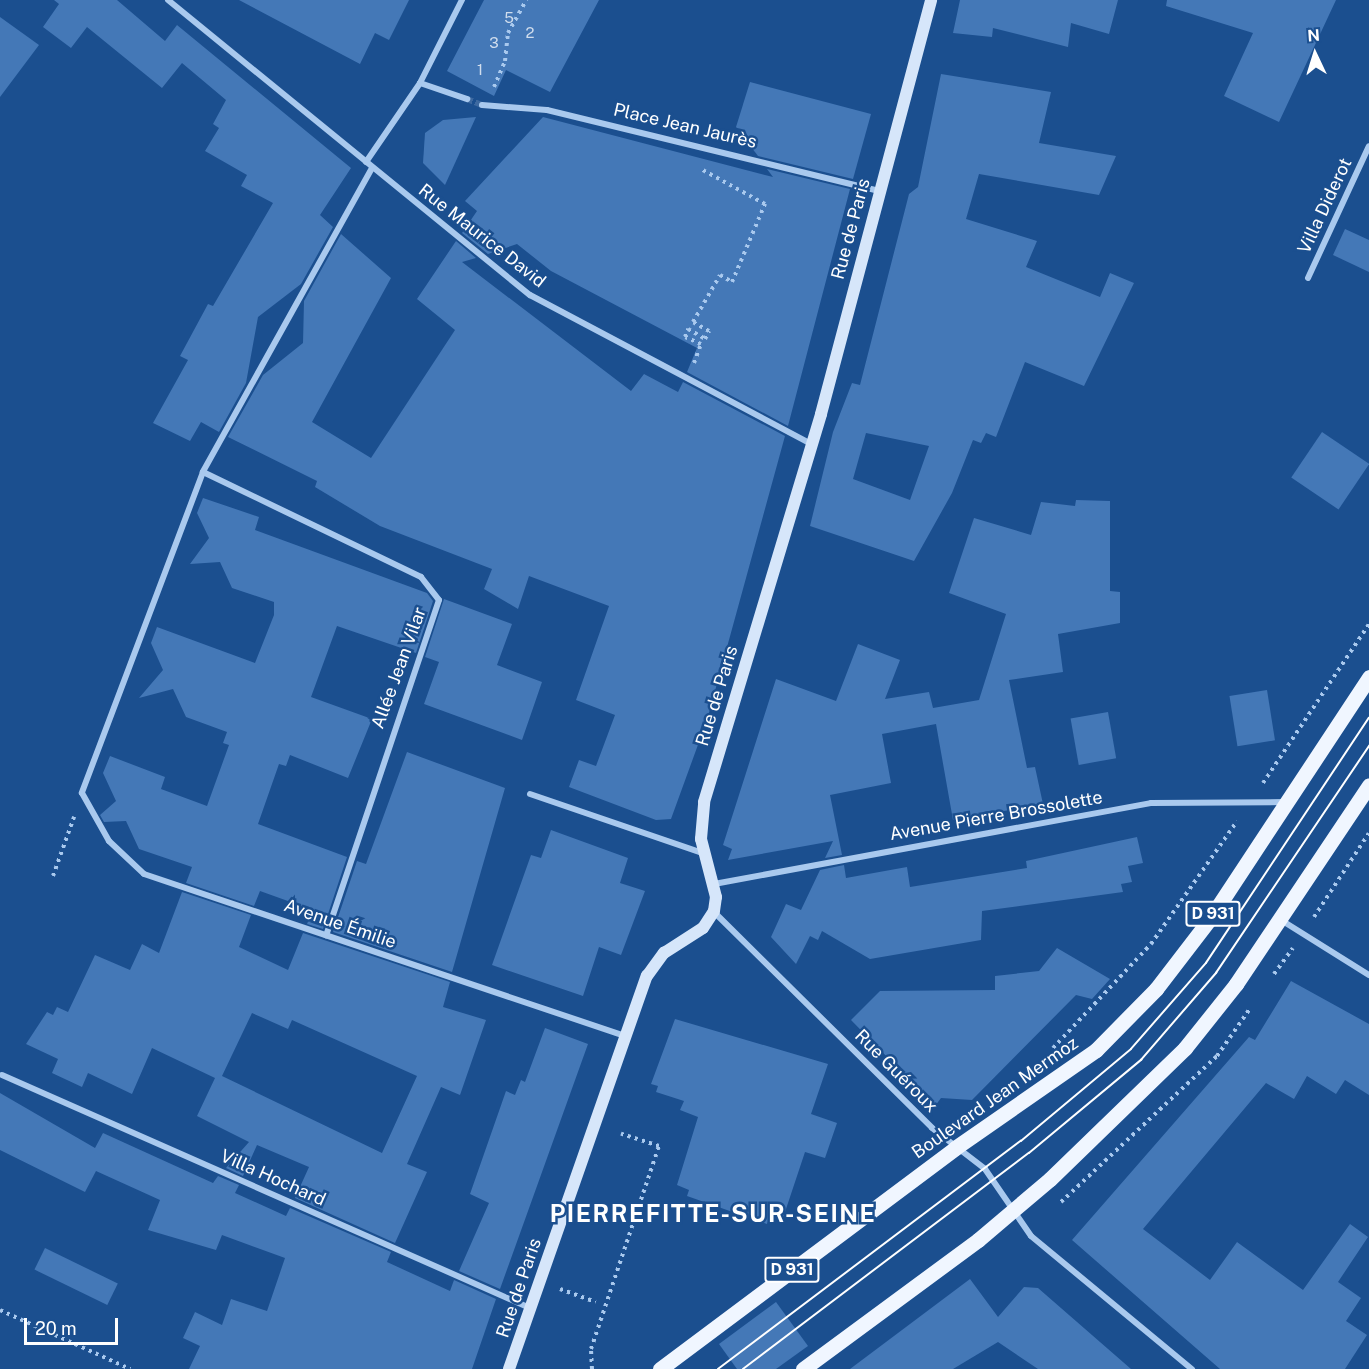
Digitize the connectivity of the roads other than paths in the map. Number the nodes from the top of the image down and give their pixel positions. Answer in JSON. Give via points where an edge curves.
{"nodes":[{"id":1,"x":168,"y":0,"type":"edge"},
{"id":2,"x":462,"y":0,"type":"edge"},
{"id":3,"x":931,"y":0,"type":"edge"},
{"id":4,"x":420,"y":83,"type":"junction"},
{"id":5,"x":467,"y":99,"type":"tunnel mouth"},
{"id":6,"x":482,"y":105,"type":"tunnel mouth"},
{"id":7,"x":1369,"y":146,"type":"edge"},
{"id":8,"x":366,"y":162,"type":"junction"},
{"id":9,"x":372,"y":168,"type":"junction"},
{"id":10,"x":879,"y":191,"type":"junction"},
{"id":11,"x":1308,"y":278,"type":"dead end"},
{"id":12,"x":811,"y":444,"type":"junction"},
{"id":13,"x":203,"y":472,"type":"junction"},
{"id":14,"x":1369,"y":677,"type":"edge"},
{"id":15,"x":1369,"y":785,"type":"edge"},
{"id":16,"x":530,"y":794,"type":"dead end"},
{"id":17,"x":1287,"y":802,"type":"junction"},
{"id":18,"x":706,"y":854,"type":"junction"},
{"id":19,"x":714,"y":884,"type":"junction"},
{"id":20,"x":714,"y":911,"type":"junction"},
{"id":21,"x":1281,"y":920,"type":"junction"},
{"id":22,"x":326,"y":935,"type":"junction"},
{"id":23,"x":1369,"y":975,"type":"edge"},
{"id":24,"x":625,"y":1036,"type":"junction"},
{"id":25,"x":3,"y":1075,"type":"dead end"},
{"id":26,"x":955,"y":1148,"type":"junction"},
{"id":27,"x":1013,"y":1210,"type":"junction"},
{"id":28,"x":531,"y":1308,"type":"junction"},
{"id":29,"x":509,"y":1369,"type":"edge"},
{"id":30,"x":660,"y":1369,"type":"edge"},
{"id":31,"x":803,"y":1369,"type":"edge"},
{"id":32,"x":1192,"y":1369,"type":"edge"}],
"edges":[{"from":1,"to":8,"type":"street","name":"Rue Maurice David"},
{"from":2,"to":4,"type":"street"},
{"from":3,"to":10,"type":"street","name":"Rue de Paris"},
{"from":4,"to":5,"type":"street"},
{"from":4,"to":8,"type":"street"},
{"from":6,"to":10,"type":"street","name":"Place Jean Jaurès","via":[[547,110]]},
{"from":7,"to":11,"type":"street","name":"Villa Diderot"},
{"from":8,"to":9,"type":"street","name":"Rue Maurice David"},
{"from":9,"to":12,"type":"street","name":"Rue Maurice David","via":[[530,295]]},
{"from":9,"to":13,"type":"street"},
{"from":10,"to":12,"type":"street","name":"Rue de Paris"},
{"from":12,"to":18,"type":"street","name":"Rue de Paris","via":[[704,802]]},
{"from":13,"to":22,"type":"street","name":"Allée Jean Vilar","via":[[421,577],[440,600]]},
{"from":13,"to":22,"type":"street","name":"Avenue Émilie","via":[[82,793],[109,841],[144,874]]},
{"from":14,"to":17,"type":"main road","name":"Boulevard Jean Mermoz","number":"D 931"},
{"from":15,"to":21,"type":"main road"},
{"from":16,"to":18,"type":"street"},
{"from":17,"to":19,"type":"street","name":"Avenue Pierre Brossolette","via":[[1151,803]]},
{"from":17,"to":26,"type":"main road","name":"Boulevard Jean Mermoz","number":"D 931","via":[[1209,920],[1156,989],[1096,1050]]},
{"from":18,"to":19,"type":"street","name":"Rue de Paris"},
{"from":19,"to":20,"type":"street","name":"Rue de Paris"},
{"from":20,"to":24,"type":"street","name":"Rue de Paris","via":[[703,928],[664,953],[647,976]]},
{"from":20,"to":26,"type":"street","name":"Rue Guéroux"},
{"from":21,"to":23,"type":"street"},
{"from":21,"to":27,"type":"main road","via":[[1185,1048]]},
{"from":22,"to":24,"type":"street","name":"Avenue Émilie"},
{"from":24,"to":28,"type":"street","name":"Rue de Paris"},
{"from":25,"to":28,"type":"street","name":"Villa Hochard"},
{"from":26,"to":27,"type":"street","name":"Rue Guéroux","via":[[985,1169]]},
{"from":26,"to":30,"type":"main road","name":"Boulevard Jean Mermoz","number":"D 931"},
{"from":27,"to":31,"type":"main road"},
{"from":27,"to":32,"type":"street","name":"Rue Guéroux","via":[[1031,1236]]},
{"from":28,"to":29,"type":"street","name":"Rue de Paris"}]}
